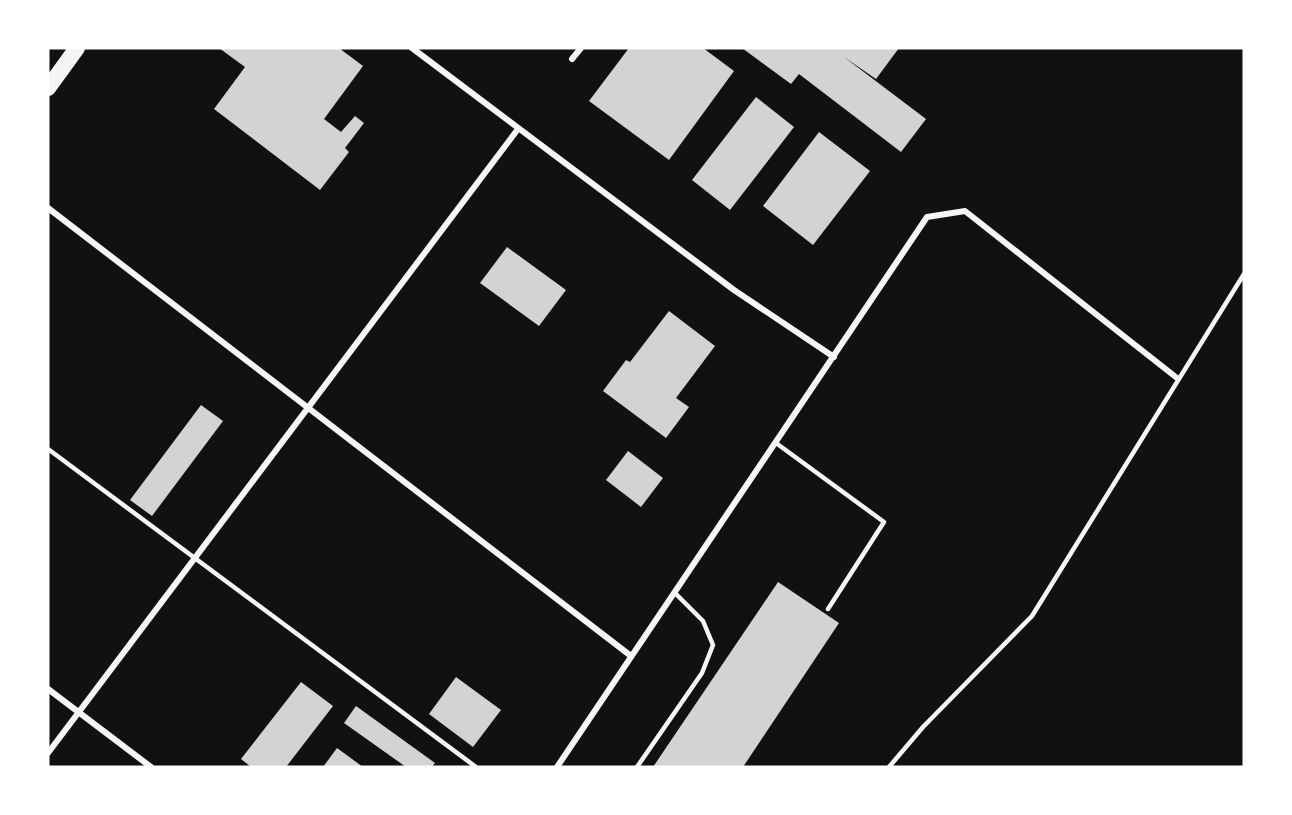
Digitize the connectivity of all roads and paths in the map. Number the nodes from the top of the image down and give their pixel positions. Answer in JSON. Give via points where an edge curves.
{"nodes":[{"id":1,"x":77,"y":48,"type":"edge"},
{"id":2,"x":412,"y":48,"type":"edge"},
{"id":3,"x":580,"y":48,"type":"edge"},
{"id":4,"x":572,"y":59,"type":"dead end"},
{"id":5,"x":48,"y":88,"type":"edge"},
{"id":6,"x":518,"y":129,"type":"junction"},
{"id":7,"x":48,"y":208,"type":"edge"},
{"id":8,"x":1244,"y":274,"type":"edge"},
{"id":9,"x":834,"y":357,"type":"junction"},
{"id":10,"x":1177,"y":378,"type":"junction"},
{"id":11,"x":306,"y":409,"type":"junction"},
{"id":12,"x":776,"y":442,"type":"junction"},
{"id":13,"x":48,"y":449,"type":"edge"},
{"id":14,"x":195,"y":559,"type":"junction"},
{"id":15,"x":675,"y":593,"type":"junction"},
{"id":16,"x":828,"y":609,"type":"dead end"},
{"id":17,"x":631,"y":656,"type":"junction"},
{"id":18,"x":48,"y":688,"type":"edge"},
{"id":19,"x":79,"y":712,"type":"junction"},
{"id":20,"x":48,"y":753,"type":"edge"},
{"id":21,"x":151,"y":767,"type":"edge"},
{"id":22,"x":476,"y":767,"type":"edge"},
{"id":23,"x":557,"y":767,"type":"edge"},
{"id":24,"x":637,"y":767,"type":"edge"},
{"id":25,"x":889,"y":767,"type":"edge"}],
"edges":[{"from":1,"to":5,"type":"highway"},
{"from":2,"to":6,"type":"street"},
{"from":3,"to":4,"type":"street"},
{"from":6,"to":9,"type":"street","via":[[734,290]]},
{"from":6,"to":11,"type":"street"},
{"from":7,"to":11,"type":"street"},
{"from":8,"to":10,"type":"lane"},
{"from":9,"to":10,"type":"street","via":[[927,217],[965,211]]},
{"from":9,"to":12,"type":"street"},
{"from":10,"to":25,"type":"lane","via":[[1032,616]]},
{"from":11,"to":14,"type":"street"},
{"from":11,"to":17,"type":"street"},
{"from":12,"to":15,"type":"street"},
{"from":12,"to":16,"type":"lane","via":[[884,522]]},
{"from":13,"to":14,"type":"lane"},
{"from":14,"to":19,"type":"street"},
{"from":14,"to":22,"type":"lane"},
{"from":15,"to":17,"type":"street"},
{"from":15,"to":24,"type":"lane","via":[[703,621],[713,645],[702,673]]},
{"from":17,"to":23,"type":"street"},
{"from":18,"to":19,"type":"street"},
{"from":19,"to":20,"type":"street"},
{"from":19,"to":21,"type":"street"}]}
